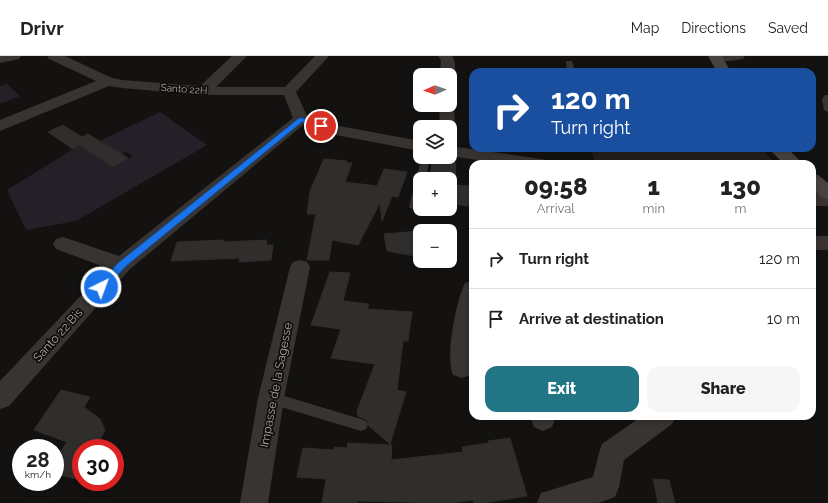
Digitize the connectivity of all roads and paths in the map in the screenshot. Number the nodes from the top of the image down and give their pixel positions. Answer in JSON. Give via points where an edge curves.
{"nodes":[{"id":1,"x":14,"y":56,"type":"edge"},
{"id":2,"x":54,"y":56,"type":"edge"},
{"id":3,"x":240,"y":56,"type":"edge"},
{"id":4,"x":322,"y":56,"type":"edge"},
{"id":5,"x":445,"y":56,"type":"edge"},
{"id":6,"x":715,"y":56,"type":"edge"},
{"id":7,"x":738,"y":56,"type":"edge"},
{"id":8,"x":0,"y":59,"type":"edge"},
{"id":9,"x":569,"y":63,"type":"dead end"},
{"id":10,"x":447,"y":68,"type":"edge"},
{"id":11,"x":570,"y":68,"type":"edge"},
{"id":12,"x":722,"y":68,"type":"edge"},
{"id":13,"x":108,"y":81,"type":"junction"},
{"id":14,"x":289,"y":90,"type":"junction"},
{"id":15,"x":203,"y":91,"type":"junction"},
{"id":16,"x":828,"y":97,"type":"edge"},
{"id":17,"x":828,"y":110,"type":"edge"},
{"id":18,"x":301,"y":119,"type":"junction"},
{"id":19,"x":0,"y":126,"type":"edge"},
{"id":20,"x":413,"y":145,"type":"edge"},
{"id":21,"x":457,"y":152,"type":"edge"},
{"id":22,"x":781,"y":152,"type":"edge"},
{"id":23,"x":513,"y":160,"type":"edge"},
{"id":24,"x":790,"y":160,"type":"edge"},
{"id":25,"x":816,"y":183,"type":"edge"},
{"id":26,"x":828,"y":193,"type":"edge"},
{"id":27,"x":816,"y":200,"type":"edge"},
{"id":28,"x":828,"y":200,"type":"edge"},
{"id":29,"x":816,"y":243,"type":"edge"},
{"id":30,"x":828,"y":243,"type":"edge"},
{"id":31,"x":63,"y":244,"type":"dead end"},
{"id":32,"x":122,"y":265,"type":"junction"},
{"id":33,"x":300,"y":267,"type":"dead end"},
{"id":34,"x":469,"y":306,"type":"edge"},
{"id":35,"x":462,"y":368,"type":"dead end"},
{"id":36,"x":0,"y":398,"type":"edge"},
{"id":37,"x":271,"y":398,"type":"junction"},
{"id":38,"x":657,"y":420,"type":"edge"},
{"id":39,"x":361,"y":424,"type":"dead end"},
{"id":40,"x":254,"y":503,"type":"edge"},
{"id":41,"x":551,"y":503,"type":"edge"}],
"edges":[{"from":1,"to":8,"type":"street"},
{"from":2,"to":13,"type":"street","name":"Santo 22H"},
{"from":3,"to":15,"type":"street"},
{"from":4,"to":14,"type":"street"},
{"from":5,"to":10,"type":"street","via":[[448,60]]},
{"from":6,"to":7,"type":"street"},
{"from":6,"to":12,"type":"main road"},
{"from":9,"to":11,"type":"lane"},
{"from":13,"to":15,"type":"street","name":"Santo 22H"},
{"from":13,"to":19,"type":"street"},
{"from":14,"to":15,"type":"street","name":"Santo 22H"},
{"from":14,"to":18,"type":"street"},
{"from":16,"to":17,"type":"lane"},
{"from":18,"to":20,"type":"street","via":[[331,129]]},
{"from":18,"to":32,"type":"street","name":"Santo 22 Bis"},
{"from":21,"to":23,"type":"street"},
{"from":22,"to":24,"type":"main road"},
{"from":25,"to":26,"type":"main road"},
{"from":27,"to":28,"type":"street"},
{"from":29,"to":30,"type":"street"},
{"from":31,"to":32,"type":"street"},
{"from":32,"to":36,"type":"street","name":"Santo 22 Bis"},
{"from":33,"to":37,"type":"street","name":"Impasse de la Sagesse"},
{"from":34,"to":35,"type":"street","via":[[465,322]]},
{"from":37,"to":39,"type":"lane"},
{"from":37,"to":40,"type":"street","name":"Impasse de la Sagesse"},
{"from":38,"to":41,"type":"street","via":[[612,453],[605,487]]}]}
